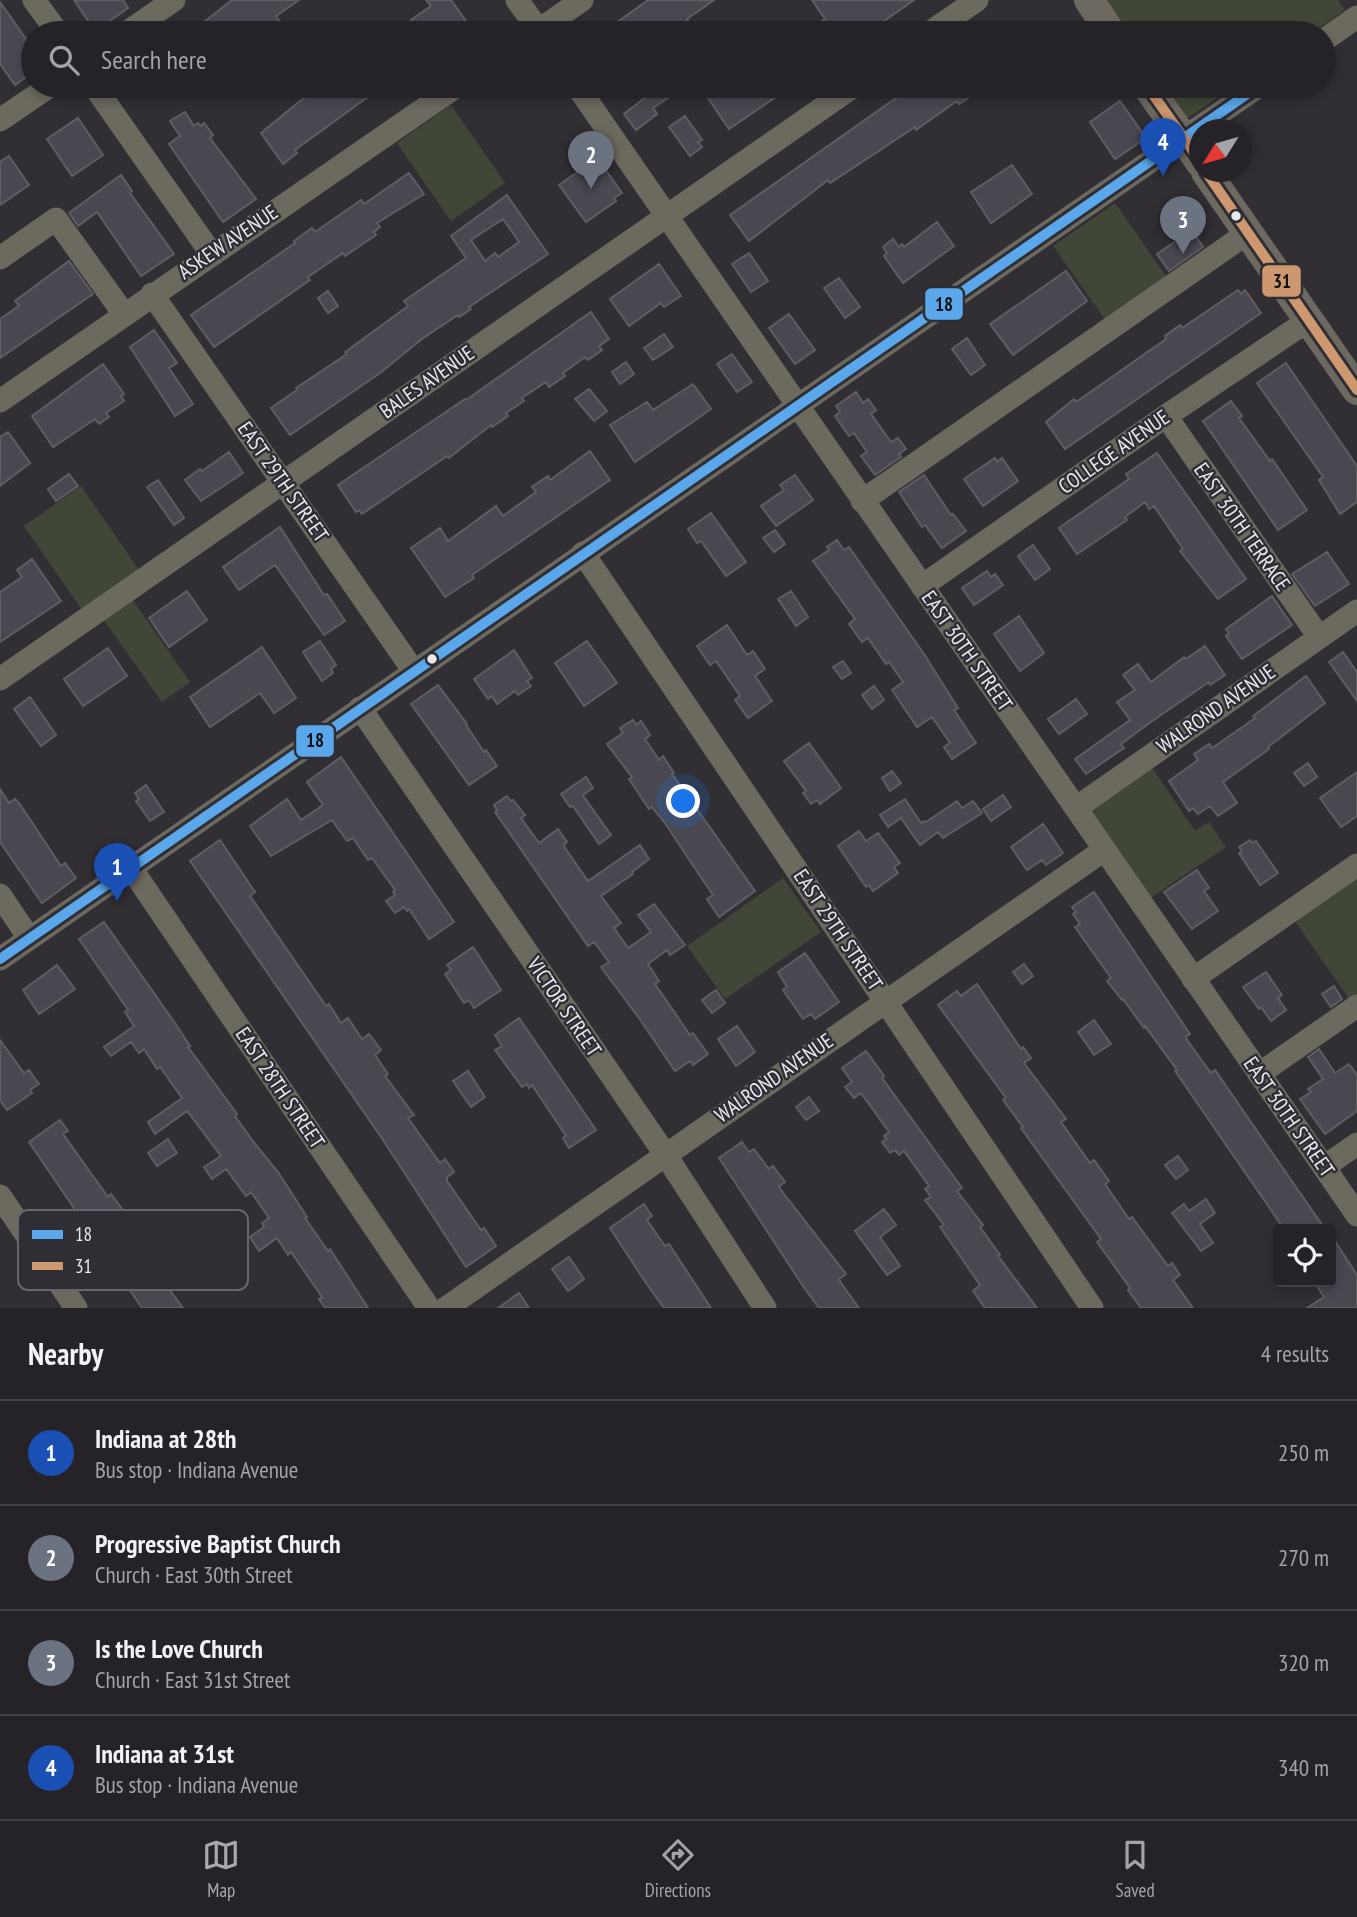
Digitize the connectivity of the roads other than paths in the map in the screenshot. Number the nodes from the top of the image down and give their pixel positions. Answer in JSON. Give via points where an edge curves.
{"nodes":[{"id":1,"x":34,"y":0,"type":"edge"},
{"id":2,"x":174,"y":0,"type":"edge"},
{"id":3,"x":517,"y":0,"type":"edge"},
{"id":4,"x":582,"y":0,"type":"edge"},
{"id":5,"x":977,"y":0,"type":"edge"},
{"id":6,"x":1089,"y":0,"type":"edge"},
{"id":7,"x":1357,"y":17,"type":"edge"},
{"id":8,"x":49,"y":21,"type":"edge"},
{"id":9,"x":143,"y":21,"type":"edge"},
{"id":10,"x":531,"y":21,"type":"edge"},
{"id":11,"x":553,"y":21,"type":"edge"},
{"id":12,"x":946,"y":21,"type":"edge"},
{"id":13,"x":1103,"y":21,"type":"edge"},
{"id":14,"x":1336,"y":32,"type":"edge"},
{"id":15,"x":32,"y":98,"type":"edge"},
{"id":16,"x":102,"y":98,"type":"edge"},
{"id":17,"x":439,"y":98,"type":"edge"},
{"id":18,"x":585,"y":98,"type":"edge"},
{"id":19,"x":837,"y":98,"type":"edge"},
{"id":20,"x":1155,"y":98,"type":"edge"},
{"id":21,"x":1246,"y":98,"type":"edge"},
{"id":22,"x":1224,"y":119,"type":"edge"},
{"id":23,"x":0,"y":120,"type":"edge"},
{"id":24,"x":1189,"y":148,"type":"edge"},
{"id":25,"x":1189,"y":152,"type":"edge"},
{"id":26,"x":1213,"y":182,"type":"edge"},
{"id":27,"x":667,"y":216,"type":"junction"},
{"id":28,"x":1249,"y":232,"type":"junction"},
{"id":29,"x":211,"y":253,"type":"junction"},
{"id":30,"x":0,"y":258,"type":"edge"},
{"id":31,"x":152,"y":294,"type":"junction"},
{"id":32,"x":124,"y":314,"type":"junction"},
{"id":33,"x":1309,"y":320,"type":"junction"},
{"id":34,"x":1357,"y":390,"type":"edge"},
{"id":35,"x":0,"y":401,"type":"edge"},
{"id":36,"x":799,"y":406,"type":"junction"},
{"id":37,"x":1166,"y":416,"type":"junction"},
{"id":38,"x":283,"y":482,"type":"junction"},
{"id":39,"x":862,"y":501,"type":"junction"},
{"id":40,"x":583,"y":553,"type":"junction"},
{"id":41,"x":922,"y":586,"type":"junction"},
{"id":42,"x":1357,"y":611,"type":"edge"},
{"id":43,"x":1319,"y":637,"type":"junction"},
{"id":44,"x":413,"y":670,"type":"junction"},
{"id":45,"x":0,"y":679,"type":"edge"},
{"id":46,"x":360,"y":708,"type":"junction"},
{"id":47,"x":1076,"y":808,"type":"junction"},
{"id":48,"x":1104,"y":850,"type":"junction"},
{"id":49,"x":1357,"y":865,"type":"edge"},
{"id":50,"x":131,"y":868,"type":"junction"},
{"id":51,"x":0,"y":895,"type":"edge"},
{"id":52,"x":29,"y":938,"type":"junction"},
{"id":53,"x":0,"y":959,"type":"edge"},
{"id":54,"x":1193,"y":979,"type":"junction"},
{"id":55,"x":886,"y":1001,"type":"junction"},
{"id":56,"x":1357,"y":1006,"type":"edge"},
{"id":57,"x":1259,"y":1074,"type":"junction"},
{"id":58,"x":1357,"y":1144,"type":"edge"},
{"id":59,"x":665,"y":1154,"type":"junction"},
{"id":60,"x":1324,"y":1167,"type":"junction"},
{"id":61,"x":0,"y":1196,"type":"edge"},
{"id":62,"x":1357,"y":1215,"type":"edge"},
{"id":63,"x":18,"y":1223,"type":"edge"},
{"id":64,"x":64,"y":1290,"type":"edge"},
{"id":65,"x":76,"y":1308,"type":"edge"},
{"id":66,"x":429,"y":1308,"type":"edge"},
{"id":67,"x":446,"y":1308,"type":"edge"},
{"id":68,"x":765,"y":1308,"type":"edge"},
{"id":69,"x":1092,"y":1308,"type":"edge"}],
"edges":[{"from":1,"to":8,"type":"street"},
{"from":2,"to":9,"type":"street"},
{"from":3,"to":10,"type":"street"},
{"from":4,"to":11,"type":"street"},
{"from":5,"to":12,"type":"street"},
{"from":6,"to":13,"type":"main road"},
{"from":7,"to":14,"type":"street"},
{"from":15,"to":23,"type":"street"},
{"from":16,"to":29,"type":"street"},
{"from":17,"to":29,"type":"street","name":"ASKEW AVENUE"},
{"from":18,"to":27,"type":"street","name":"EAST 30TH STREET"},
{"from":19,"to":27,"type":"street","name":"BALES AVENUE"},
{"from":20,"to":24,"type":"main road"},
{"from":21,"to":22,"type":"street"},
{"from":25,"to":36,"type":"street"},
{"from":26,"to":28,"type":"main road"},
{"from":27,"to":36,"type":"street","name":"EAST 30TH STREET"},
{"from":27,"to":38,"type":"street","name":"BALES AVENUE"},
{"from":28,"to":33,"type":"main road"},
{"from":28,"to":39,"type":"street"},
{"from":29,"to":31,"type":"street","name":"ASKEW AVENUE"},
{"from":30,"to":32,"type":"street","via":[[56,219]]},
{"from":31,"to":32,"type":"street","name":"ASKEW AVENUE"},
{"from":31,"to":38,"type":"street","name":"EAST 29TH STREET"},
{"from":32,"to":35,"type":"street","name":"ASKEW AVENUE"},
{"from":33,"to":34,"type":"main road"},
{"from":33,"to":37,"type":"street","name":"COLLEGE AVENUE"},
{"from":36,"to":39,"type":"street","name":"EAST 30TH STREET"},
{"from":36,"to":40,"type":"street"},
{"from":37,"to":41,"type":"street","name":"COLLEGE AVENUE"},
{"from":37,"to":43,"type":"street","name":"EAST 30TH TERRACE"},
{"from":38,"to":44,"type":"street","name":"EAST 29TH STREET"},
{"from":38,"to":45,"type":"street","name":"BALES AVENUE"},
{"from":39,"to":41,"type":"street","name":"EAST 30TH STREET"},
{"from":40,"to":44,"type":"street"},
{"from":40,"to":55,"type":"street","name":"EAST 29TH STREET"},
{"from":41,"to":47,"type":"street","name":"EAST 30TH STREET"},
{"from":42,"to":43,"type":"street","name":"WALROND AVENUE"},
{"from":43,"to":47,"type":"street","name":"WALROND AVENUE"},
{"from":44,"to":46,"type":"street"},
{"from":46,"to":50,"type":"street"},
{"from":46,"to":59,"type":"street","name":"VICTOR STREET"},
{"from":47,"to":48,"type":"street","name":"EAST 30TH STREET"},
{"from":48,"to":54,"type":"street","name":"EAST 30TH STREET"},
{"from":48,"to":55,"type":"street","name":"WALROND AVENUE"},
{"from":49,"to":54,"type":"street"},
{"from":50,"to":52,"type":"street"},
{"from":50,"to":66,"type":"street","name":"EAST 28TH STREET"},
{"from":51,"to":52,"type":"street"},
{"from":52,"to":53,"type":"street"},
{"from":54,"to":57,"type":"street","name":"EAST 30TH STREET"},
{"from":55,"to":59,"type":"street","name":"WALROND AVENUE"},
{"from":55,"to":69,"type":"street","name":"EAST 29TH STREET"},
{"from":56,"to":57,"type":"street"},
{"from":57,"to":60,"type":"street","name":"EAST 30TH STREET"},
{"from":58,"to":60,"type":"street"},
{"from":59,"to":67,"type":"street","name":"WALROND AVENUE"},
{"from":59,"to":68,"type":"street","name":"VICTOR STREET"},
{"from":60,"to":62,"type":"street","name":"EAST 30TH STREET"},
{"from":61,"to":63,"type":"street"},
{"from":64,"to":65,"type":"street"}]}
